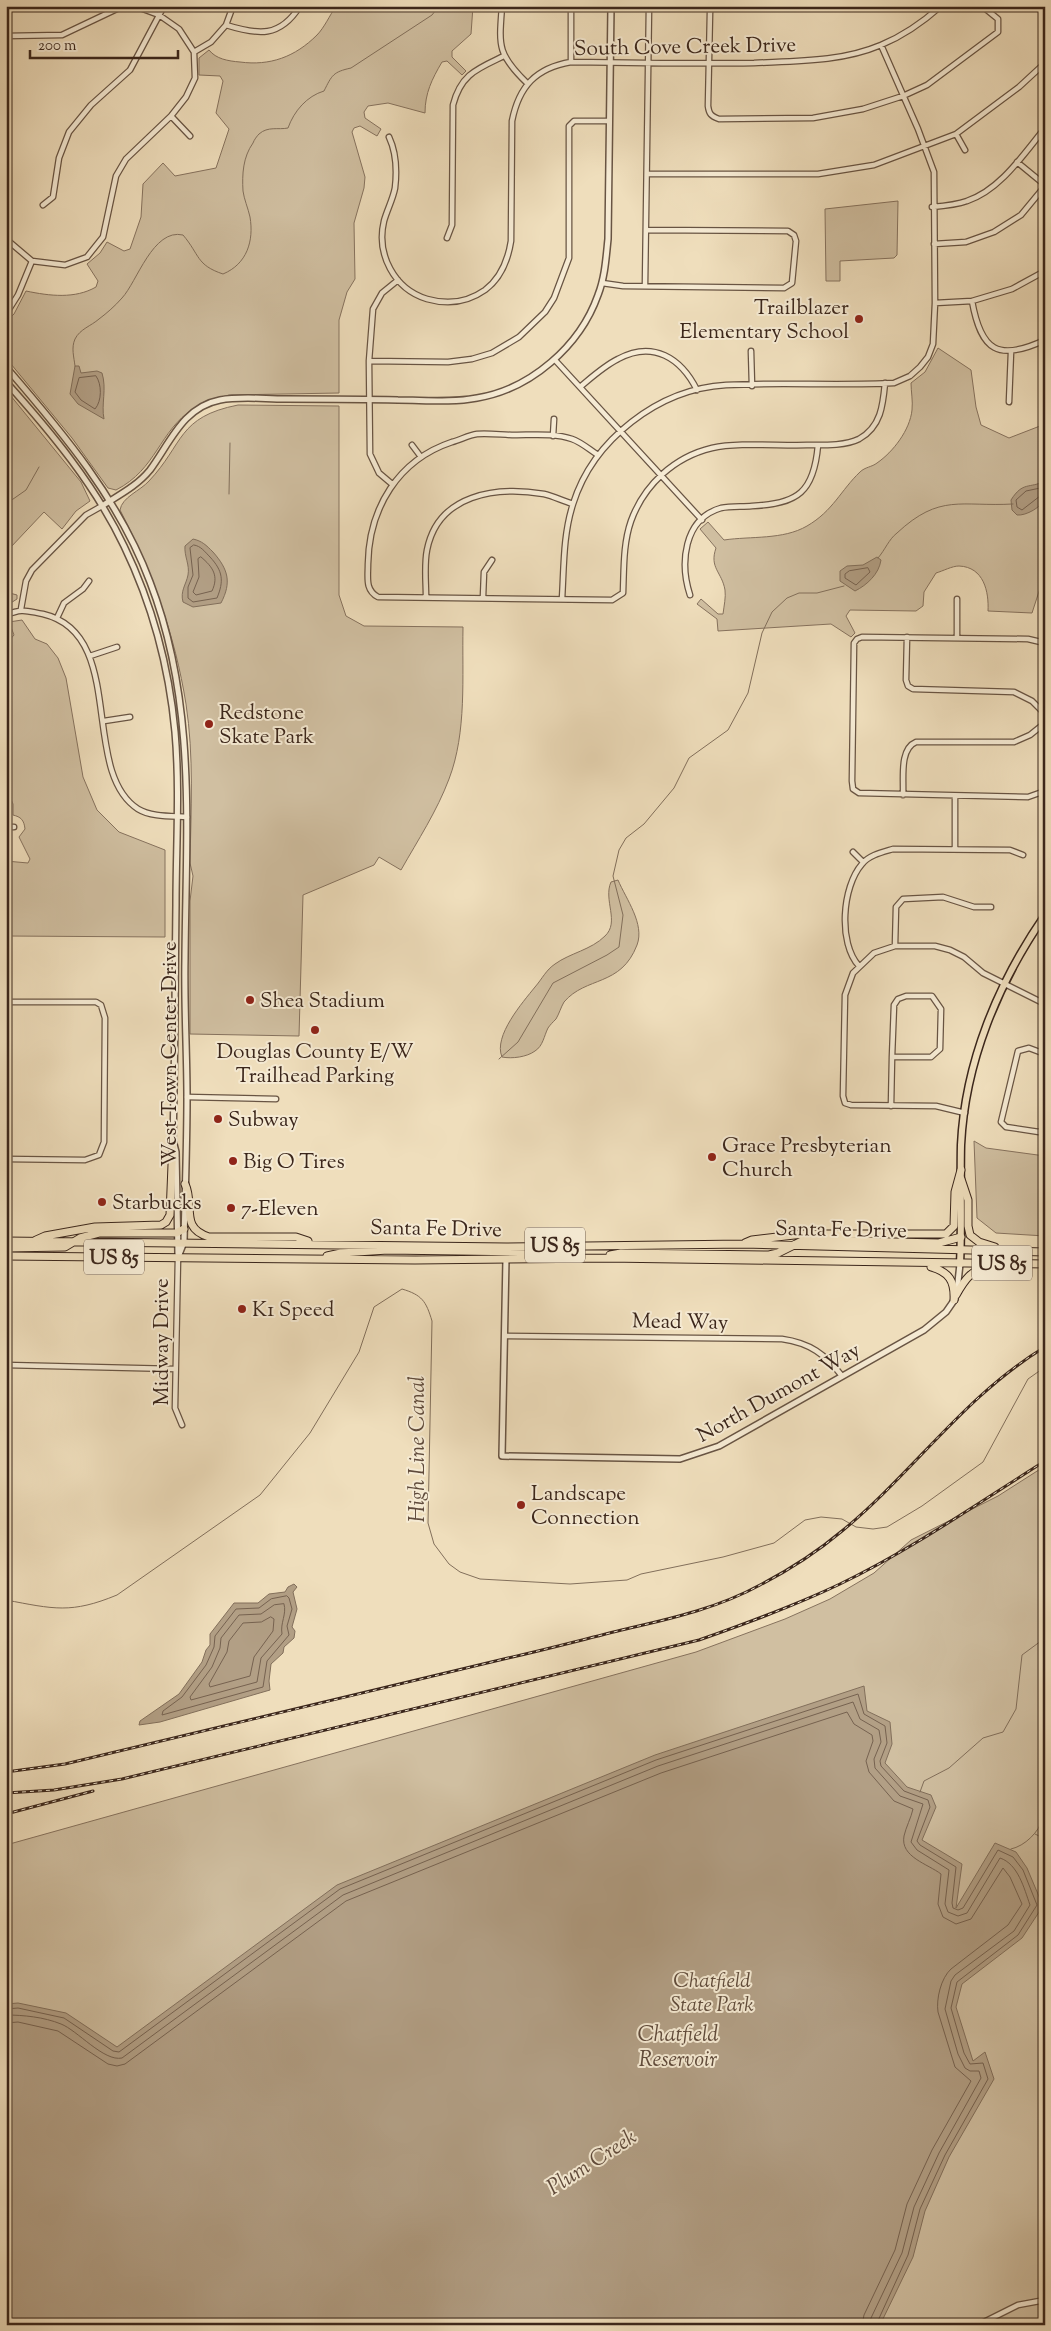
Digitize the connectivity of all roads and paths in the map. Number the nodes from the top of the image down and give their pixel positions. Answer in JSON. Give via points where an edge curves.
{"nodes":[{"id":1,"x":164,"y":6,"type":"edge"},
{"id":2,"x":233,"y":6,"type":"edge"},
{"id":3,"x":300,"y":6,"type":"edge"},
{"id":4,"x":502,"y":6,"type":"edge"},
{"id":5,"x":571,"y":6,"type":"edge"},
{"id":6,"x":611,"y":6,"type":"edge"},
{"id":7,"x":649,"y":6,"type":"edge"},
{"id":8,"x":804,"y":6,"type":"edge"},
{"id":9,"x":941,"y":6,"type":"edge"},
{"id":10,"x":982,"y":6,"type":"edge"},
{"id":11,"x":773,"y":7,"type":"edge"},
{"id":12,"x":159,"y":15,"type":"junction"},
{"id":13,"x":226,"y":25,"type":"junction"},
{"id":14,"x":6,"y":36,"type":"edge"},
{"id":15,"x":880,"y":45,"type":"junction"},
{"id":16,"x":194,"y":52,"type":"junction"},
{"id":17,"x":504,"y":56,"type":"junction"},
{"id":18,"x":571,"y":62,"type":"junction"},
{"id":19,"x":1045,"y":62,"type":"edge"},
{"id":20,"x":609,"y":63,"type":"junction"},
{"id":21,"x":646,"y":64,"type":"junction"},
{"id":22,"x":709,"y":64,"type":"junction"},
{"id":23,"x":527,"y":83,"type":"junction"},
{"id":24,"x":903,"y":96,"type":"junction"},
{"id":25,"x":171,"y":116,"type":"junction"},
{"id":26,"x":609,"y":121,"type":"junction"},
{"id":27,"x":1045,"y":128,"type":"edge"},
{"id":28,"x":956,"y":134,"type":"junction"},
{"id":29,"x":190,"y":136,"type":"dead end"},
{"id":30,"x":389,"y":136,"type":"dead end"},
{"id":31,"x":924,"y":147,"type":"junction"},
{"id":32,"x":965,"y":150,"type":"dead end"},
{"id":33,"x":1017,"y":162,"type":"junction"},
{"id":34,"x":647,"y":174,"type":"junction"},
{"id":35,"x":1045,"y":185,"type":"edge"},
{"id":36,"x":43,"y":204,"type":"dead end"},
{"id":37,"x":932,"y":207,"type":"junction"},
{"id":38,"x":646,"y":230,"type":"junction"},
{"id":39,"x":447,"y":238,"type":"dead end"},
{"id":40,"x":6,"y":239,"type":"edge"},
{"id":41,"x":934,"y":244,"type":"junction"},
{"id":42,"x":32,"y":261,"type":"junction"},
{"id":43,"x":1045,"y":270,"type":"edge"},
{"id":44,"x":398,"y":280,"type":"junction"},
{"id":45,"x":602,"y":283,"type":"junction"},
{"id":46,"x":645,"y":286,"type":"junction"},
{"id":47,"x":972,"y":301,"type":"junction"},
{"id":48,"x":934,"y":304,"type":"junction"},
{"id":49,"x":6,"y":314,"type":"edge"},
{"id":50,"x":1045,"y":340,"type":"edge"},
{"id":51,"x":751,"y":351,"type":"dead end"},
{"id":52,"x":1011,"y":352,"type":"junction"},
{"id":53,"x":555,"y":360,"type":"junction"},
{"id":54,"x":368,"y":361,"type":"junction"},
{"id":55,"x":6,"y":367,"type":"edge"},
{"id":56,"x":6,"y":382,"type":"edge"},
{"id":57,"x":885,"y":383,"type":"junction"},
{"id":58,"x":752,"y":386,"type":"junction"},
{"id":59,"x":580,"y":387,"type":"junction"},
{"id":60,"x":697,"y":390,"type":"junction"},
{"id":61,"x":368,"y":399,"type":"junction"},
{"id":62,"x":1010,"y":402,"type":"dead end"},
{"id":63,"x":554,"y":419,"type":"dead end"},
{"id":64,"x":620,"y":430,"type":"junction"},
{"id":65,"x":553,"y":436,"type":"junction"},
{"id":66,"x":412,"y":445,"type":"dead end"},
{"id":67,"x":818,"y":445,"type":"junction"},
{"id":68,"x":598,"y":455,"type":"junction"},
{"id":69,"x":422,"y":457,"type":"junction"},
{"id":70,"x":660,"y":475,"type":"junction"},
{"id":71,"x":392,"y":484,"type":"junction"},
{"id":72,"x":110,"y":501,"type":"junction"},
{"id":73,"x":573,"y":504,"type":"junction"},
{"id":74,"x":102,"y":506,"type":"junction"},
{"id":75,"x":702,"y":520,"type":"junction"},
{"id":76,"x":492,"y":560,"type":"dead end"},
{"id":77,"x":90,"y":581,"type":"dead end"},
{"id":78,"x":690,"y":595,"type":"dead end"},
{"id":79,"x":426,"y":596,"type":"junction"},
{"id":80,"x":483,"y":597,"type":"junction"},
{"id":81,"x":562,"y":598,"type":"junction"},
{"id":82,"x":957,"y":599,"type":"dead end"},
{"id":83,"x":21,"y":609,"type":"junction"},
{"id":84,"x":6,"y":615,"type":"edge"},
{"id":85,"x":57,"y":618,"type":"junction"},
{"id":86,"x":907,"y":637,"type":"junction"},
{"id":87,"x":957,"y":637,"type":"junction"},
{"id":88,"x":1045,"y":643,"type":"edge"},
{"id":89,"x":117,"y":647,"type":"dead end"},
{"id":90,"x":90,"y":656,"type":"junction"},
{"id":91,"x":1045,"y":714,"type":"edge"},
{"id":92,"x":130,"y":717,"type":"dead end"},
{"id":93,"x":104,"y":721,"type":"junction"},
{"id":94,"x":1045,"y":722,"type":"edge"},
{"id":95,"x":1045,"y":791,"type":"edge"},
{"id":96,"x":903,"y":795,"type":"junction"},
{"id":97,"x":955,"y":797,"type":"junction"},
{"id":98,"x":177,"y":817,"type":"junction"},
{"id":99,"x":187,"y":817,"type":"junction"},
{"id":100,"x":6,"y":827,"type":"edge"},
{"id":101,"x":14,"y":827,"type":"dead end"},
{"id":102,"x":955,"y":849,"type":"junction"},
{"id":103,"x":853,"y":852,"type":"dead end"},
{"id":104,"x":1023,"y":855,"type":"dead end"},
{"id":105,"x":863,"y":862,"type":"junction"},
{"id":106,"x":991,"y":907,"type":"dead end"},
{"id":107,"x":1045,"y":915,"type":"edge"},
{"id":108,"x":895,"y":946,"type":"junction"},
{"id":109,"x":859,"y":966,"type":"junction"},
{"id":110,"x":1003,"y":984,"type":"junction"},
{"id":111,"x":6,"y":1002,"type":"edge"},
{"id":112,"x":1045,"y":1004,"type":"edge"},
{"id":113,"x":1045,"y":1054,"type":"edge"},
{"id":114,"x":892,"y":1057,"type":"junction"},
{"id":115,"x":187,"y":1098,"type":"junction"},
{"id":116,"x":276,"y":1099,"type":"dead end"},
{"id":117,"x":891,"y":1106,"type":"junction"},
{"id":118,"x":965,"y":1113,"type":"junction"},
{"id":119,"x":1045,"y":1128,"type":"edge"},
{"id":120,"x":173,"y":1140,"type":"junction"},
{"id":121,"x":6,"y":1159,"type":"edge"},
{"id":122,"x":961,"y":1170,"type":"junction"},
{"id":123,"x":961,"y":1179,"type":"junction"},
{"id":124,"x":185,"y":1184,"type":"junction"},
{"id":125,"x":184,"y":1229,"type":"junction"},
{"id":126,"x":176,"y":1233,"type":"junction"},
{"id":127,"x":961,"y":1237,"type":"junction"},
{"id":128,"x":34,"y":1241,"type":"junction"},
{"id":129,"x":74,"y":1241,"type":"junction"},
{"id":130,"x":6,"y":1242,"type":"edge"},
{"id":131,"x":180,"y":1242,"type":"junction"},
{"id":132,"x":318,"y":1244,"type":"junction"},
{"id":133,"x":743,"y":1244,"type":"junction"},
{"id":134,"x":536,"y":1246,"type":"junction"},
{"id":135,"x":791,"y":1246,"type":"junction"},
{"id":136,"x":6,"y":1248,"type":"edge"},
{"id":137,"x":961,"y":1249,"type":"junction"},
{"id":138,"x":1005,"y":1250,"type":"junction"},
{"id":139,"x":1045,"y":1252,"type":"edge"},
{"id":140,"x":6,"y":1256,"type":"edge"},
{"id":141,"x":178,"y":1257,"type":"junction"},
{"id":142,"x":592,"y":1258,"type":"junction"},
{"id":143,"x":315,"y":1259,"type":"junction"},
{"id":144,"x":506,"y":1259,"type":"junction"},
{"id":145,"x":918,"y":1264,"type":"junction"},
{"id":146,"x":960,"y":1264,"type":"junction"},
{"id":147,"x":1008,"y":1264,"type":"junction"},
{"id":148,"x":1045,"y":1264,"type":"edge"},
{"id":149,"x":955,"y":1298,"type":"junction"},
{"id":150,"x":505,"y":1336,"type":"junction"},
{"id":151,"x":6,"y":1365,"type":"edge"},
{"id":152,"x":175,"y":1369,"type":"junction"},
{"id":153,"x":842,"y":1376,"type":"junction"},
{"id":154,"x":182,"y":1425,"type":"dead end"},
{"id":155,"x":1045,"y":2300,"type":"edge"},
{"id":156,"x":978,"y":2325,"type":"edge"}],
"edges":[{"from":1,"to":12,"type":"street"},
{"from":2,"to":13,"type":"street"},
{"from":3,"to":13,"type":"street","via":[[285,24],[270,31],[250,33]]},
{"from":4,"to":17,"type":"street","via":[[499,40]]},
{"from":5,"to":18,"type":"street"},
{"from":6,"to":20,"type":"street"},
{"from":7,"to":21,"type":"street"},
{"from":8,"to":11,"type":"street"},
{"from":9,"to":15,"type":"street","name":"South Cove Creek Drive","via":[[923,22]]},
{"from":10,"to":24,"type":"street","via":[[998,19],[998,32],[947,72]]},
{"from":11,"to":22,"type":"street","via":[[712,8]]},
{"from":12,"to":14,"type":"street","via":[[140,8],[121,7],[62,35]]},
{"from":12,"to":16,"type":"street","via":[[179,29]]},
{"from":12,"to":36,"type":"street","via":[[130,70],[91,105],[69,132],[59,158],[53,197]]},
{"from":13,"to":16,"type":"street","via":[[211,42]]},
{"from":15,"to":22,"type":"street","name":"South Cove Creek Drive","via":[[811,61]]},
{"from":15,"to":24,"type":"street"},
{"from":16,"to":25,"type":"street","via":[[195,78],[186,97]]},
{"from":17,"to":23,"type":"street"},
{"from":17,"to":39,"type":"street","via":[[468,75],[457,91],[453,105],[452,225]]},
{"from":18,"to":20,"type":"street","name":"South Cove Creek Drive"},
{"from":18,"to":23,"type":"street","name":"South Cove Creek Drive","via":[[542,71]]},
{"from":19,"to":28,"type":"street","via":[[1019,87]]},
{"from":20,"to":21,"type":"street","name":"South Cove Creek Drive"},
{"from":20,"to":26,"type":"street"},
{"from":21,"to":22,"type":"street","name":"South Cove Creek Drive"},
{"from":21,"to":34,"type":"street"},
{"from":22,"to":24,"type":"street","via":[[708,112],[719,119],[827,117]]},
{"from":23,"to":44,"type":"street","name":"South Cove Creek Drive","via":[[515,105],[512,121],[511,241],[504,267],[487,288],[462,301],[424,298]]},
{"from":24,"to":31,"type":"street"},
{"from":25,"to":29,"type":"street"},
{"from":25,"to":42,"type":"street","via":[[126,159],[116,176],[103,237],[87,257],[65,265]]},
{"from":26,"to":45,"type":"street","via":[[608,239]]},
{"from":26,"to":54,"type":"street","via":[[574,121],[570,126],[568,258],[554,298],[530,328],[506,346],[472,359],[448,362]]},
{"from":27,"to":33,"type":"street"},
{"from":28,"to":31,"type":"street"},
{"from":28,"to":32,"type":"street"},
{"from":30,"to":44,"type":"street","name":"South Cove Creek Drive","via":[[395,149],[395,189],[384,222],[382,242],[387,265]]},
{"from":31,"to":34,"type":"street","via":[[874,165],[818,174]]},
{"from":31,"to":37,"type":"street","via":[[934,172]]},
{"from":33,"to":35,"type":"street"},
{"from":33,"to":37,"type":"street","via":[[981,195],[965,202]]},
{"from":34,"to":38,"type":"street"},
{"from":35,"to":41,"type":"street","via":[[1021,215],[994,232],[966,242]]},
{"from":37,"to":41,"type":"street"},
{"from":38,"to":46,"type":"street"},
{"from":38,"to":46,"type":"street","via":[[788,231],[796,241],[792,284],[784,288]]},
{"from":40,"to":42,"type":"street"},
{"from":41,"to":48,"type":"street"},
{"from":42,"to":49,"type":"street"},
{"from":43,"to":47,"type":"street","via":[[1012,290]]},
{"from":44,"to":54,"type":"street","via":[[382,293],[372,309]]},
{"from":45,"to":46,"type":"street"},
{"from":45,"to":53,"type":"street","via":[[588,318]]},
{"from":47,"to":48,"type":"street"},
{"from":47,"to":52,"type":"street","via":[[976,323],[983,337],[996,348]]},
{"from":48,"to":57,"type":"street","via":[[932,344],[928,357],[910,376]]},
{"from":50,"to":52,"type":"street"},
{"from":51,"to":58,"type":"street"},
{"from":52,"to":62,"type":"street"},
{"from":53,"to":59,"type":"street"},
{"from":53,"to":61,"type":"street","via":[[512,388],[478,398],[453,401]]},
{"from":54,"to":61,"type":"street"},
{"from":55,"to":72,"type":"street","name":"West Town Center Drive","via":[[73,447]]},
{"from":56,"to":74,"type":"street","name":"West Town Center Drive","via":[[63,449]]},
{"from":57,"to":58,"type":"street"},
{"from":57,"to":67,"type":"street","via":[[882,411],[868,433],[858,440]]},
{"from":58,"to":60,"type":"street","via":[[725,385]]},
{"from":59,"to":60,"type":"street","via":[[618,358],[651,351],[677,361]]},
{"from":59,"to":64,"type":"street"},
{"from":60,"to":64,"type":"street","via":[[656,406]]},
{"from":61,"to":71,"type":"street","via":[[370,454],[379,472]]},
{"from":61,"to":72,"type":"street","via":[[239,399],[213,403],[178,426],[149,470]]},
{"from":63,"to":65,"type":"street"},
{"from":64,"to":68,"type":"street"},
{"from":64,"to":70,"type":"street"},
{"from":65,"to":68,"type":"street","via":[[572,439]]},
{"from":65,"to":69,"type":"street","via":[[476,434]]},
{"from":66,"to":69,"type":"street"},
{"from":67,"to":70,"type":"street","via":[[712,448],[687,457]]},
{"from":67,"to":75,"type":"street","via":[[811,480],[795,498],[773,506],[722,508]]},
{"from":68,"to":73,"type":"street"},
{"from":69,"to":71,"type":"street"},
{"from":70,"to":75,"type":"street"},
{"from":70,"to":81,"type":"street","via":[[644,494],[631,522],[623,593],[612,600]]},
{"from":71,"to":79,"type":"street","via":[[380,504],[372,528],[368,587],[378,597]]},
{"from":72,"to":74,"type":"street"},
{"from":72,"to":99,"type":"street","name":"West Town Center Drive","via":[[132,539],[150,582],[175,663],[186,743]]},
{"from":73,"to":79,"type":"street","via":[[544,494],[506,493],[479,494],[456,505],[440,519],[430,537],[426,552]]},
{"from":73,"to":81,"type":"street","via":[[565,540]]},
{"from":74,"to":83,"type":"street","via":[[86,515],[32,570],[26,581]]},
{"from":74,"to":98,"type":"street","name":"West Town Center Drive","via":[[124,546],[146,599],[165,664],[175,733]]},
{"from":75,"to":78,"type":"street","via":[[691,532],[684,552],[685,579]]},
{"from":76,"to":80,"type":"street","via":[[484,572]]},
{"from":77,"to":85,"type":"street","via":[[64,603]]},
{"from":79,"to":80,"type":"street"},
{"from":80,"to":81,"type":"street"},
{"from":82,"to":87,"type":"street"},
{"from":83,"to":84,"type":"street"},
{"from":83,"to":85,"type":"street"},
{"from":85,"to":90,"type":"street","via":[[80,638]]},
{"from":86,"to":87,"type":"street"},
{"from":86,"to":91,"type":"street","via":[[906,680],[913,689],[1014,692],[1032,700]]},
{"from":86,"to":96,"type":"street","via":[[862,637],[854,643],[853,789],[859,793]]},
{"from":87,"to":88,"type":"street","via":[[1028,639]]},
{"from":89,"to":90,"type":"street"},
{"from":90,"to":93,"type":"street"},
{"from":92,"to":93,"type":"street"},
{"from":93,"to":98,"type":"street","via":[[111,774],[121,791],[137,809]]},
{"from":94,"to":96,"type":"street","via":[[1030,735],[1014,742],[916,742],[910,745],[905,752]]},
{"from":95,"to":97,"type":"street","via":[[1028,797]]},
{"from":96,"to":97,"type":"street"},
{"from":97,"to":102,"type":"street"},
{"from":98,"to":99,"type":"street"},
{"from":98,"to":120,"type":"street","name":"West Town Center Drive"},
{"from":99,"to":115,"type":"street","name":"West Town Center Drive"},
{"from":100,"to":101,"type":"street"},
{"from":102,"to":104,"type":"street","via":[[1010,850]]},
{"from":102,"to":105,"type":"street","via":[[893,849]]},
{"from":103,"to":105,"type":"street"},
{"from":105,"to":109,"type":"street","via":[[852,879],[846,902],[847,944]]},
{"from":106,"to":108,"type":"street","via":[[974,907],[943,898],[903,899],[896,907]]},
{"from":107,"to":110,"type":"main road"},
{"from":108,"to":109,"type":"street","via":[[874,953]]},
{"from":108,"to":110,"type":"street","via":[[936,946],[950,950]]},
{"from":109,"to":117,"type":"street","via":[[845,995],[843,1096],[845,1103],[851,1105]]},
{"from":110,"to":112,"type":"street"},
{"from":110,"to":118,"type":"main road","via":[[981,1042]]},
{"from":111,"to":121,"type":"street","via":[[96,1002],[101,1005],[105,1018],[104,1142],[99,1155],[85,1160]]},
{"from":113,"to":119,"type":"street","via":[[1028,1048],[1018,1050],[1001,1122],[1006,1127],[1039,1132]]},
{"from":114,"to":114,"type":"street","via":[[894,1005],[906,996],[932,996],[941,1009],[940,1049],[932,1057]]},
{"from":114,"to":117,"type":"street"},
{"from":115,"to":116,"type":"street"},
{"from":115,"to":124,"type":"street","name":"West Town Center Drive"},
{"from":117,"to":118,"type":"street","via":[[936,1106]]},
{"from":118,"to":122,"type":"main road"},
{"from":120,"to":126,"type":"street","name":"West Town Center Drive","via":[[176,1152]]},
{"from":120,"to":128,"type":"highway","via":[[170,1215],[166,1222],[152,1227],[95,1227]]},
{"from":122,"to":123,"type":"main road"},
{"from":122,"to":133,"type":"highway","via":[[955,1192],[954,1226],[944,1234],[803,1234]]},
{"from":123,"to":127,"type":"main road"},
{"from":123,"to":138,"type":"highway","via":[[968,1200],[970,1235],[979,1242]]},
{"from":124,"to":125,"type":"street","name":"West Town Center Drive"},
{"from":124,"to":132,"type":"highway","via":[[190,1194],[190,1221],[202,1235],[296,1238]]},
{"from":125,"to":126,"type":"highway"},
{"from":125,"to":131,"type":"street","name":"West Town Center Drive"},
{"from":126,"to":129,"type":"highway","via":[[99,1233]]},
{"from":126,"to":131,"type":"street","name":"West Town Center Drive"},
{"from":127,"to":135,"type":"highway","via":[[939,1243],[804,1240]]},
{"from":127,"to":137,"type":"main road"},
{"from":128,"to":129,"type":"highway","name":"Santa Fe Drive","number":"US 85"},
{"from":128,"to":130,"type":"highway","name":"Santa Fe Drive","number":"US 85"},
{"from":129,"to":131,"type":"highway","name":"Santa Fe Drive","number":"US 85"},
{"from":129,"to":136,"type":"highway","via":[[53,1249]]},
{"from":131,"to":132,"type":"highway","name":"Santa Fe Drive","number":"US 85"},
{"from":131,"to":141,"type":"street","name":"West Town Center Drive"},
{"from":132,"to":134,"type":"highway","name":"Santa Fe Drive","number":"US 85"},
{"from":133,"to":134,"type":"highway","name":"Santa Fe Drive","number":"US 85"},
{"from":133,"to":135,"type":"highway","name":"Santa Fe Drive","number":"US 85"},
{"from":134,"to":143,"type":"highway","via":[[528,1252],[388,1250],[341,1253]]},
{"from":135,"to":137,"type":"highway","name":"Santa Fe Drive","number":"US 85"},
{"from":135,"to":142,"type":"highway","via":[[769,1255],[621,1253]]},
{"from":137,"to":138,"type":"highway","name":"Santa Fe Drive","number":"US 85"},
{"from":137,"to":146,"type":"main road"},
{"from":138,"to":139,"type":"highway","name":"Santa Fe Drive","number":"US 85"},
{"from":140,"to":141,"type":"highway","name":"Santa Fe Drive","number":"US 85"},
{"from":141,"to":143,"type":"highway","name":"Santa Fe Drive","number":"US 85"},
{"from":141,"to":152,"type":"street","name":"Midway Drive"},
{"from":142,"to":144,"type":"highway","name":"Santa Fe Drive","number":"US 85"},
{"from":142,"to":145,"type":"highway","name":"Santa Fe Drive","number":"US 85"},
{"from":143,"to":144,"type":"highway","name":"Santa Fe Drive","number":"US 85"},
{"from":144,"to":150,"type":"street"},
{"from":145,"to":146,"type":"highway","name":"Santa Fe Drive","number":"US 85"},
{"from":145,"to":149,"type":"highway","via":[[949,1275]]},
{"from":146,"to":147,"type":"highway","name":"Santa Fe Drive","number":"US 85"},
{"from":146,"to":149,"type":"street"},
{"from":147,"to":148,"type":"highway","name":"Santa Fe Drive","number":"US 85"},
{"from":147,"to":149,"type":"highway","via":[[973,1271]]},
{"from":149,"to":153,"type":"street","name":"North Dumont Way","via":[[946,1312],[924,1330]]},
{"from":150,"to":153,"type":"street","name":"Mead Way","via":[[782,1339],[813,1347],[829,1359]]},
{"from":150,"to":153,"type":"street","name":"North Dumont Way","via":[[502,1456],[680,1459],[720,1446]]},
{"from":151,"to":152,"type":"street"},
{"from":152,"to":154,"type":"street","name":"Midway Drive","via":[[175,1408]]},
{"from":155,"to":156,"type":"street","via":[[1018,2305]]}]}
